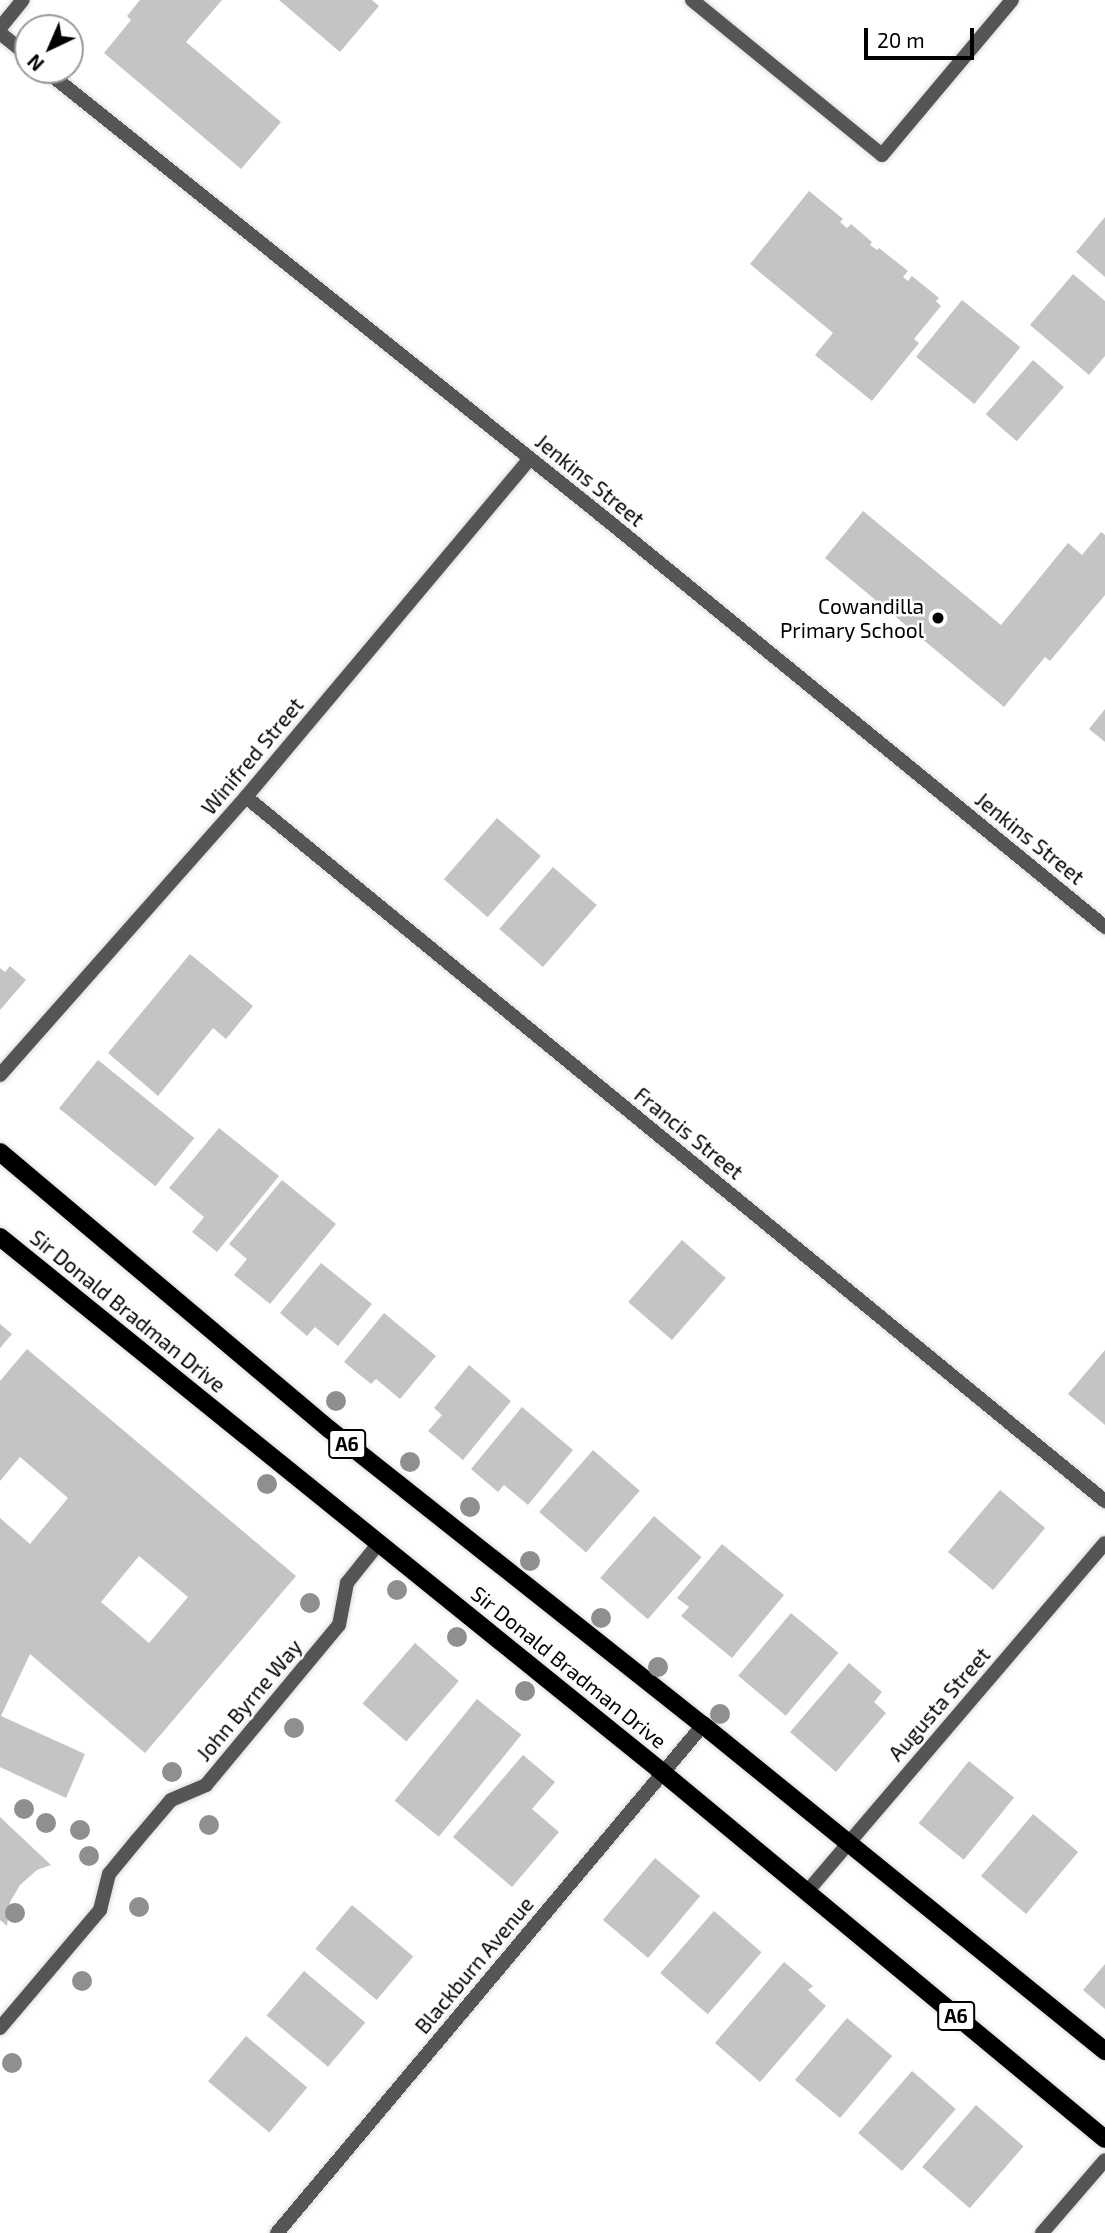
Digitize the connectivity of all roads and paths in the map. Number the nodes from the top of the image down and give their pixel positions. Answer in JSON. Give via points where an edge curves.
{"nodes":[{"id":1,"x":23,"y":0,"type":"edge"},
{"id":2,"x":692,"y":0,"type":"edge"},
{"id":3,"x":1012,"y":0,"type":"edge"},
{"id":4,"x":0,"y":28,"type":"edge"},
{"id":5,"x":0,"y":33,"type":"edge"},
{"id":6,"x":14,"y":44,"type":"edge"},
{"id":7,"x":62,"y":84,"type":"edge"},
{"id":8,"x":530,"y":459,"type":"junction"},
{"id":9,"x":246,"y":797,"type":"junction"},
{"id":10,"x":1105,"y":927,"type":"edge"},
{"id":11,"x":0,"y":1075,"type":"edge"},
{"id":12,"x":0,"y":1152,"type":"edge"},
{"id":13,"x":0,"y":1237,"type":"edge"},
{"id":14,"x":1105,"y":1501,"type":"edge"},
{"id":15,"x":1105,"y":1543,"type":"edge"},
{"id":16,"x":379,"y":1544,"type":"junction"},
{"id":17,"x":703,"y":1725,"type":"junction"},
{"id":18,"x":662,"y":1772,"type":"junction"},
{"id":19,"x":847,"y":1843,"type":"junction"},
{"id":20,"x":806,"y":1893,"type":"junction"},
{"id":21,"x":0,"y":2028,"type":"edge"},
{"id":22,"x":1105,"y":2051,"type":"edge"},
{"id":23,"x":1105,"y":2138,"type":"edge"},
{"id":24,"x":1105,"y":2160,"type":"edge"},
{"id":25,"x":277,"y":2233,"type":"edge"},
{"id":26,"x":1042,"y":2233,"type":"edge"}],
"edges":[{"from":1,"to":4,"type":"street"},
{"from":2,"to":3,"type":"street","via":[[882,155]]},
{"from":5,"to":6,"type":"street"},
{"from":7,"to":8,"type":"street","name":"Jenkins Street"},
{"from":8,"to":9,"type":"street","name":"Winifred Street"},
{"from":8,"to":10,"type":"street","name":"Jenkins Street"},
{"from":9,"to":11,"type":"street","name":"Winifred Street"},
{"from":9,"to":14,"type":"street","name":"Francis Street"},
{"from":12,"to":17,"type":"main road","name":"Sir Donald Bradman Drive","number":"A6","via":[[329,1429]]},
{"from":13,"to":16,"type":"main road","name":"Sir Donald Bradman Drive","number":"A6"},
{"from":15,"to":19,"type":"street","name":"Augusta Street"},
{"from":16,"to":18,"type":"main road","name":"Sir Donald Bradman Drive","number":"A6"},
{"from":16,"to":21,"type":"street","name":"John Byrne Way","via":[[347,1583],[339,1625],[206,1785],[171,1800],[109,1874],[100,1910]]},
{"from":17,"to":18,"type":"street","name":"Blackburn Avenue"},
{"from":17,"to":19,"type":"main road","name":"Sir Donald Bradman Drive","number":"A6"},
{"from":18,"to":20,"type":"main road","name":"Sir Donald Bradman Drive","number":"A6"},
{"from":18,"to":25,"type":"street","name":"Blackburn Avenue"},
{"from":19,"to":20,"type":"street","name":"Augusta Street"},
{"from":19,"to":22,"type":"main road","name":"Sir Donald Bradman Drive","number":"A6"},
{"from":20,"to":23,"type":"main road","name":"Sir Donald Bradman Drive","number":"A6"},
{"from":24,"to":26,"type":"street"}]}
